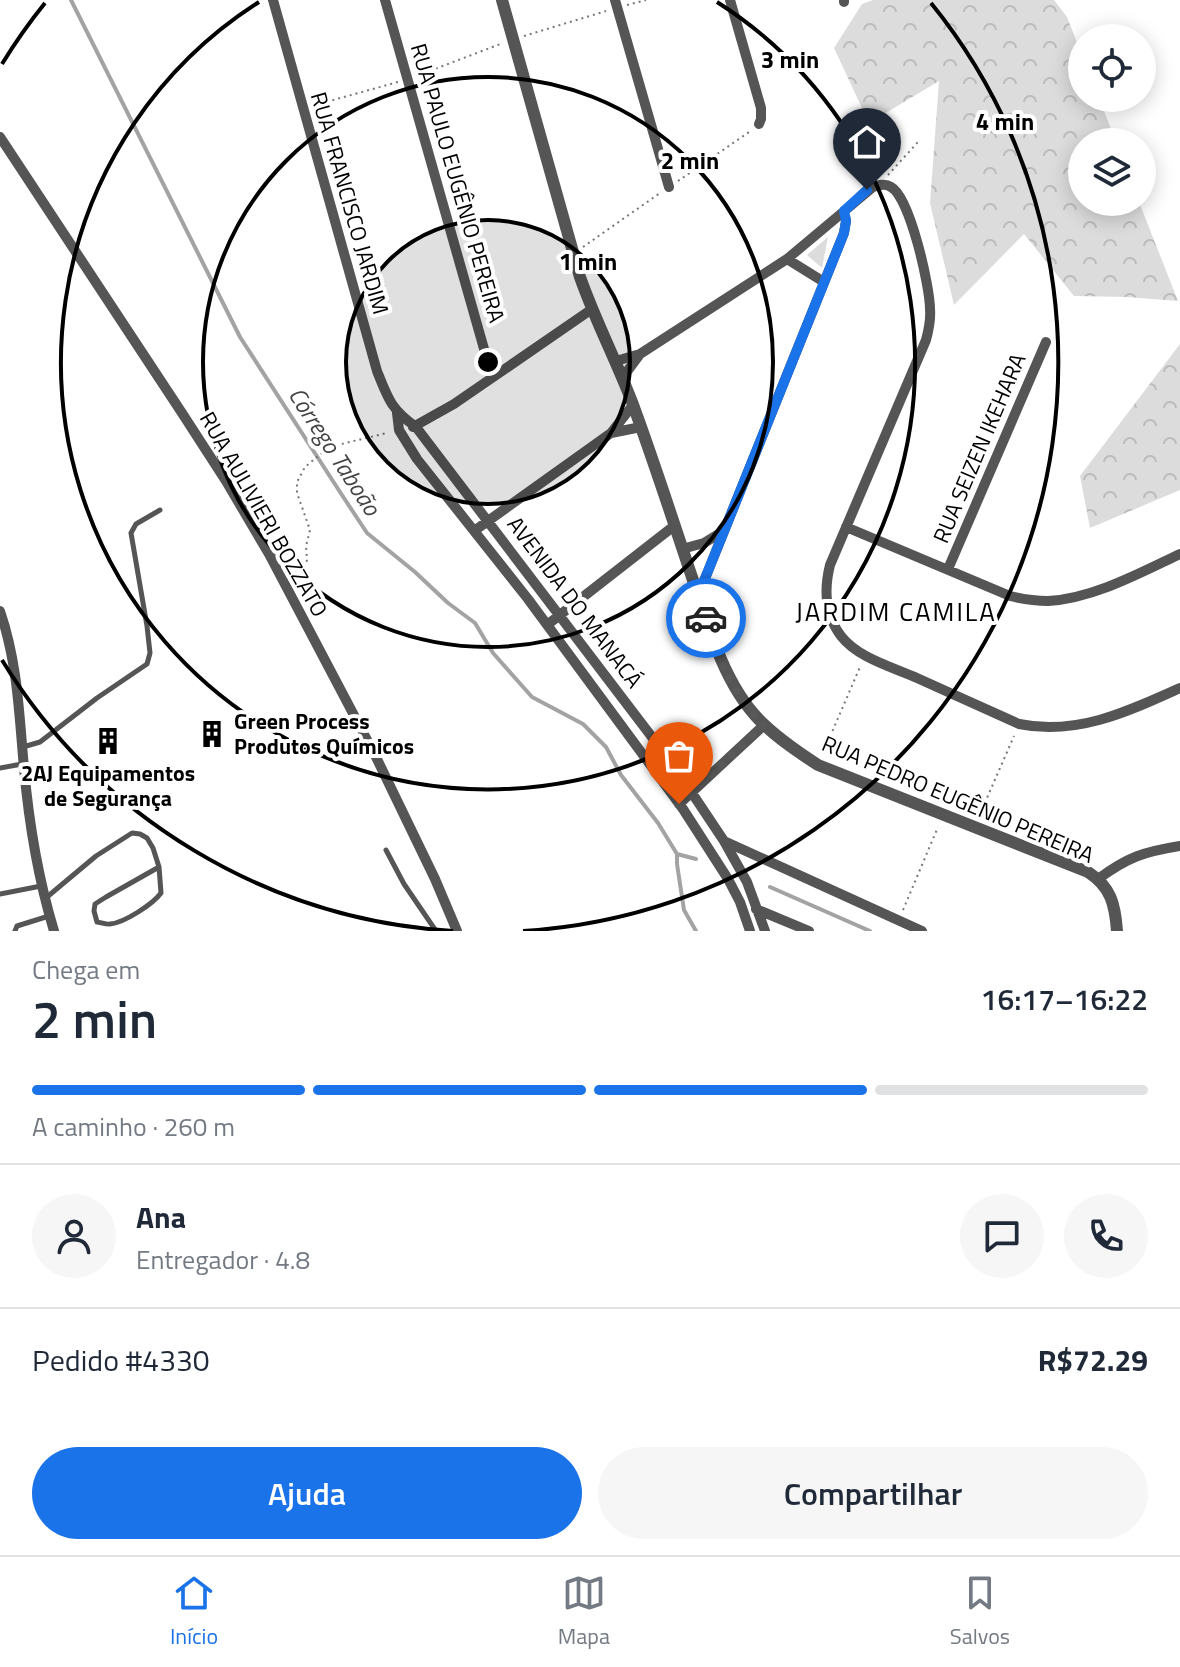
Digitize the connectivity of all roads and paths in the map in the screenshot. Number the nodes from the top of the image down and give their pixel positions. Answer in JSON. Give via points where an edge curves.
{"nodes":[{"id":1,"x":273,"y":0,"type":"edge"},
{"id":2,"x":385,"y":0,"type":"edge"},
{"id":3,"x":502,"y":0,"type":"edge"},
{"id":4,"x":646,"y":0,"type":"edge"},
{"id":5,"x":730,"y":0,"type":"edge"},
{"id":6,"x":616,"y":4,"type":"edge"},
{"id":7,"x":513,"y":40,"type":"junction"},
{"id":8,"x":407,"y":79,"type":"junction"},
{"id":9,"x":302,"y":109,"type":"junction"},
{"id":10,"x":759,"y":124,"type":"joint"},
{"id":11,"x":0,"y":137,"type":"edge"},
{"id":12,"x":918,"y":142,"type":"dead end"},
{"id":13,"x":880,"y":185,"type":"junction"},
{"id":14,"x":669,"y":187,"type":"junction"},
{"id":15,"x":844,"y":211,"type":"junction"},
{"id":16,"x":573,"y":254,"type":"junction"},
{"id":17,"x":787,"y":259,"type":"junction"},
{"id":18,"x":824,"y":282,"type":"junction"},
{"id":19,"x":592,"y":309,"type":"junction"},
{"id":20,"x":1046,"y":342,"type":"dead end"},
{"id":21,"x":640,"y":354,"type":"junction"},
{"id":22,"x":616,"y":361,"type":"junction"},
{"id":23,"x":492,"y":377,"type":"junction"},
{"id":24,"x":623,"y":377,"type":"junction"},
{"id":25,"x":633,"y":405,"type":"junction"},
{"id":26,"x":397,"y":413,"type":"junction"},
{"id":27,"x":416,"y":427,"type":"junction"},
{"id":28,"x":641,"y":427,"type":"junction"},
{"id":29,"x":399,"y":430,"type":"junction"},
{"id":30,"x":611,"y":433,"type":"junction"},
{"id":31,"x":160,"y":510,"type":"dead end"},
{"id":32,"x":488,"y":522,"type":"junction"},
{"id":33,"x":674,"y":526,"type":"junction"},
{"id":34,"x":846,"y":527,"type":"junction"},
{"id":35,"x":474,"y":531,"type":"junction"},
{"id":36,"x":723,"y":531,"type":"junction"},
{"id":37,"x":682,"y":549,"type":"junction"},
{"id":38,"x":1180,"y":554,"type":"edge"},
{"id":39,"x":948,"y":569,"type":"junction"},
{"id":40,"x":289,"y":593,"type":"junction"},
{"id":41,"x":698,"y":596,"type":"junction"},
{"id":42,"x":0,"y":611,"type":"edge"},
{"id":43,"x":560,"y":613,"type":"junction"},
{"id":44,"x":547,"y":625,"type":"junction"},
{"id":45,"x":5,"y":644,"type":"edge"},
{"id":46,"x":865,"y":655,"type":"junction"},
{"id":47,"x":1180,"y":688,"type":"edge"},
{"id":48,"x":1019,"y":724,"type":"junction"},
{"id":49,"x":763,"y":726,"type":"junction"},
{"id":50,"x":23,"y":747,"type":"junction"},
{"id":51,"x":23,"y":763,"type":"junction"},
{"id":52,"x":818,"y":765,"type":"junction"},
{"id":53,"x":0,"y":768,"type":"edge"},
{"id":54,"x":692,"y":791,"type":"junction"},
{"id":55,"x":679,"y":804,"type":"junction"},
{"id":56,"x":943,"y":815,"type":"junction"},
{"id":57,"x":974,"y":828,"type":"junction"},
{"id":58,"x":724,"y":841,"type":"junction"},
{"id":59,"x":1180,"y":846,"type":"edge"},
{"id":60,"x":386,"y":850,"type":"dead end"},
{"id":61,"x":762,"y":860,"type":"junction"},
{"id":62,"x":736,"y":863,"type":"junction"},
{"id":63,"x":159,"y":867,"type":"junction"},
{"id":64,"x":728,"y":879,"type":"junction"},
{"id":65,"x":1098,"y":879,"type":"junction"},
{"id":66,"x":42,"y":886,"type":"junction"},
{"id":67,"x":0,"y":894,"type":"edge"},
{"id":68,"x":45,"y":899,"type":"junction"},
{"id":69,"x":740,"y":902,"type":"junction"},
{"id":70,"x":758,"y":910,"type":"junction"},
{"id":71,"x":49,"y":916,"type":"junction"},
{"id":72,"x":898,"y":921,"type":"junction"},
{"id":73,"x":15,"y":931,"type":"edge"},
{"id":74,"x":54,"y":931,"type":"edge"},
{"id":75,"x":436,"y":931,"type":"edge"},
{"id":76,"x":457,"y":931,"type":"edge"},
{"id":77,"x":750,"y":931,"type":"edge"},
{"id":78,"x":765,"y":931,"type":"edge"},
{"id":79,"x":809,"y":931,"type":"edge"},
{"id":80,"x":922,"y":931,"type":"edge"},
{"id":81,"x":1117,"y":931,"type":"edge"}],
"edges":[{"from":1,"to":9,"type":"street","name":"RUA FRANCISCO JARDIM"},
{"from":2,"to":8,"type":"street","name":"RUA PAULO EUGÊNIO PEREIRA"},
{"from":3,"to":7,"type":"street","name":"RUA PEDRO EUGÊNIO PEREIRA"},
{"from":4,"to":6,"type":"path"},
{"from":5,"to":10,"type":"street","via":[[761,108]]},
{"from":6,"to":7,"type":"path"},
{"from":6,"to":14,"type":"street"},
{"from":7,"to":8,"type":"path"},
{"from":7,"to":16,"type":"street","name":"RUA PEDRO EUGÊNIO PEREIRA"},
{"from":8,"to":9,"type":"path"},
{"from":8,"to":23,"type":"street","name":"RUA PAULO EUGÊNIO PEREIRA"},
{"from":9,"to":26,"type":"street","name":"RUA FRANCISCO JARDIM","via":[[377,371]]},
{"from":10,"to":14,"type":"path"},
{"from":11,"to":40,"type":"street","name":"RUA AULIVIERI BOZZATO","via":[[219,470]]},
{"from":12,"to":13,"type":"path"},
{"from":13,"to":15,"type":"street"},
{"from":13,"to":34,"type":"street","via":[[894,188],[908,212],[929,292],[930,324]]},
{"from":14,"to":16,"type":"path"},
{"from":15,"to":17,"type":"street"},
{"from":15,"to":18,"type":"street","via":[[844,233]]},
{"from":16,"to":19,"type":"street","name":"RUA PEDRO EUGÊNIO PEREIRA"},
{"from":17,"to":18,"type":"street"},
{"from":17,"to":21,"type":"street"},
{"from":18,"to":36,"type":"street"},
{"from":19,"to":22,"type":"street","name":"RUA PEDRO EUGÊNIO PEREIRA"},
{"from":19,"to":23,"type":"street"},
{"from":20,"to":39,"type":"street","name":"RUA SEIZEN IKEHARA"},
{"from":21,"to":22,"type":"street"},
{"from":21,"to":24,"type":"street"},
{"from":22,"to":24,"type":"street","name":"RUA PEDRO EUGÊNIO PEREIRA"},
{"from":23,"to":27,"type":"street"},
{"from":24,"to":25,"type":"street","name":"RUA PEDRO EUGÊNIO PEREIRA"},
{"from":25,"to":28,"type":"street","name":"RUA PEDRO EUGÊNIO PEREIRA"},
{"from":25,"to":30,"type":"street"},
{"from":26,"to":27,"type":"street","name":"RUA FRANCISCO JARDIM"},
{"from":26,"to":29,"type":"street","name":"RUA FRANCISCO JARDIM"},
{"from":27,"to":29,"type":"street"},
{"from":27,"to":32,"type":"street","name":"AVENIDA DO MANACÁ"},
{"from":28,"to":30,"type":"street"},
{"from":28,"to":33,"type":"street","name":"RUA PEDRO EUGÊNIO PEREIRA"},
{"from":29,"to":35,"type":"street","name":"AVENIDA DO MANACÁ"},
{"from":29,"to":40,"type":"path","via":[[329,447],[305,467],[297,493],[310,530],[307,560]]},
{"from":30,"to":32,"type":"street"},
{"from":31,"to":50,"type":"lane","via":[[131,533],[147,626],[147,664],[40,742]]},
{"from":32,"to":35,"type":"street"},
{"from":32,"to":43,"type":"street","name":"AVENIDA DO MANACÁ"},
{"from":33,"to":37,"type":"street","name":"RUA PEDRO EUGÊNIO PEREIRA"},
{"from":33,"to":43,"type":"street"},
{"from":34,"to":39,"type":"street"},
{"from":34,"to":46,"type":"street","via":[[830,565],[826,597],[842,638]]},
{"from":35,"to":44,"type":"street","name":"AVENIDA DO MANACÁ"},
{"from":36,"to":37,"type":"street"},
{"from":36,"to":41,"type":"street"},
{"from":37,"to":41,"type":"street","name":"RUA PEDRO EUGÊNIO PEREIRA"},
{"from":38,"to":39,"type":"street","via":[[1102,588],[1048,601],[1010,596]]},
{"from":40,"to":76,"type":"street","name":"RUA AULIVIERI BOZZATO","via":[[376,757]]},
{"from":41,"to":49,"type":"street","name":"RUA PEDRO EUGÊNIO PEREIRA","via":[[726,673]]},
{"from":42,"to":45,"type":"street"},
{"from":43,"to":44,"type":"street"},
{"from":43,"to":54,"type":"street","name":"AVENIDA DO MANACÁ"},
{"from":44,"to":55,"type":"street","name":"AVENIDA DO MANACÁ"},
{"from":45,"to":50,"type":"street","via":[[19,700]]},
{"from":46,"to":48,"type":"street"},
{"from":46,"to":52,"type":"path"},
{"from":47,"to":48,"type":"street","via":[[1132,710],[1074,727]]},
{"from":48,"to":57,"type":"path"},
{"from":49,"to":52,"type":"street","name":"RUA PEDRO EUGÊNIO PEREIRA"},
{"from":49,"to":54,"type":"street"},
{"from":50,"to":51,"type":"street"},
{"from":51,"to":53,"type":"lane"},
{"from":51,"to":66,"type":"street"},
{"from":52,"to":56,"type":"street","name":"RUA PEDRO EUGÊNIO PEREIRA"},
{"from":54,"to":55,"type":"street"},
{"from":54,"to":58,"type":"street","name":"AVENIDA DO MANACÁ"},
{"from":55,"to":64,"type":"street","name":"AVENIDA DO MANACÁ"},
{"from":56,"to":57,"type":"street","name":"RUA PEDRO EUGÊNIO PEREIRA"},
{"from":56,"to":72,"type":"path"},
{"from":57,"to":65,"type":"street","name":"RUA PEDRO EUGÊNIO PEREIRA"},
{"from":58,"to":61,"type":"street"},
{"from":58,"to":62,"type":"street","name":"AVENIDA DO MANACÁ"},
{"from":59,"to":65,"type":"street","via":[[1136,855]]},
{"from":60,"to":75,"type":"lane"},
{"from":61,"to":62,"type":"street"},
{"from":61,"to":72,"type":"street"},
{"from":62,"to":64,"type":"street"},
{"from":62,"to":70,"type":"street","name":"AVENIDA DO MANACÁ"},
{"from":63,"to":63,"type":"lane","via":[[161,893],[155,901],[109,925],[97,922],[95,904]]},
{"from":63,"to":68,"type":"lane","via":[[147,838],[132,833]]},
{"from":64,"to":69,"type":"street","name":"AVENIDA DO MANACÁ"},
{"from":65,"to":81,"type":"street","name":"RUA PEDRO EUGÊNIO PEREIRA","via":[[1112,899]]},
{"from":66,"to":67,"type":"lane"},
{"from":66,"to":68,"type":"street"},
{"from":68,"to":71,"type":"street"},
{"from":69,"to":70,"type":"street"},
{"from":69,"to":77,"type":"street","name":"AVENIDA DO MANACÁ"},
{"from":70,"to":78,"type":"street","name":"AVENIDA DO MANACÁ"},
{"from":70,"to":79,"type":"street"},
{"from":71,"to":73,"type":"lane"},
{"from":71,"to":74,"type":"street"},
{"from":72,"to":80,"type":"street"}]}
